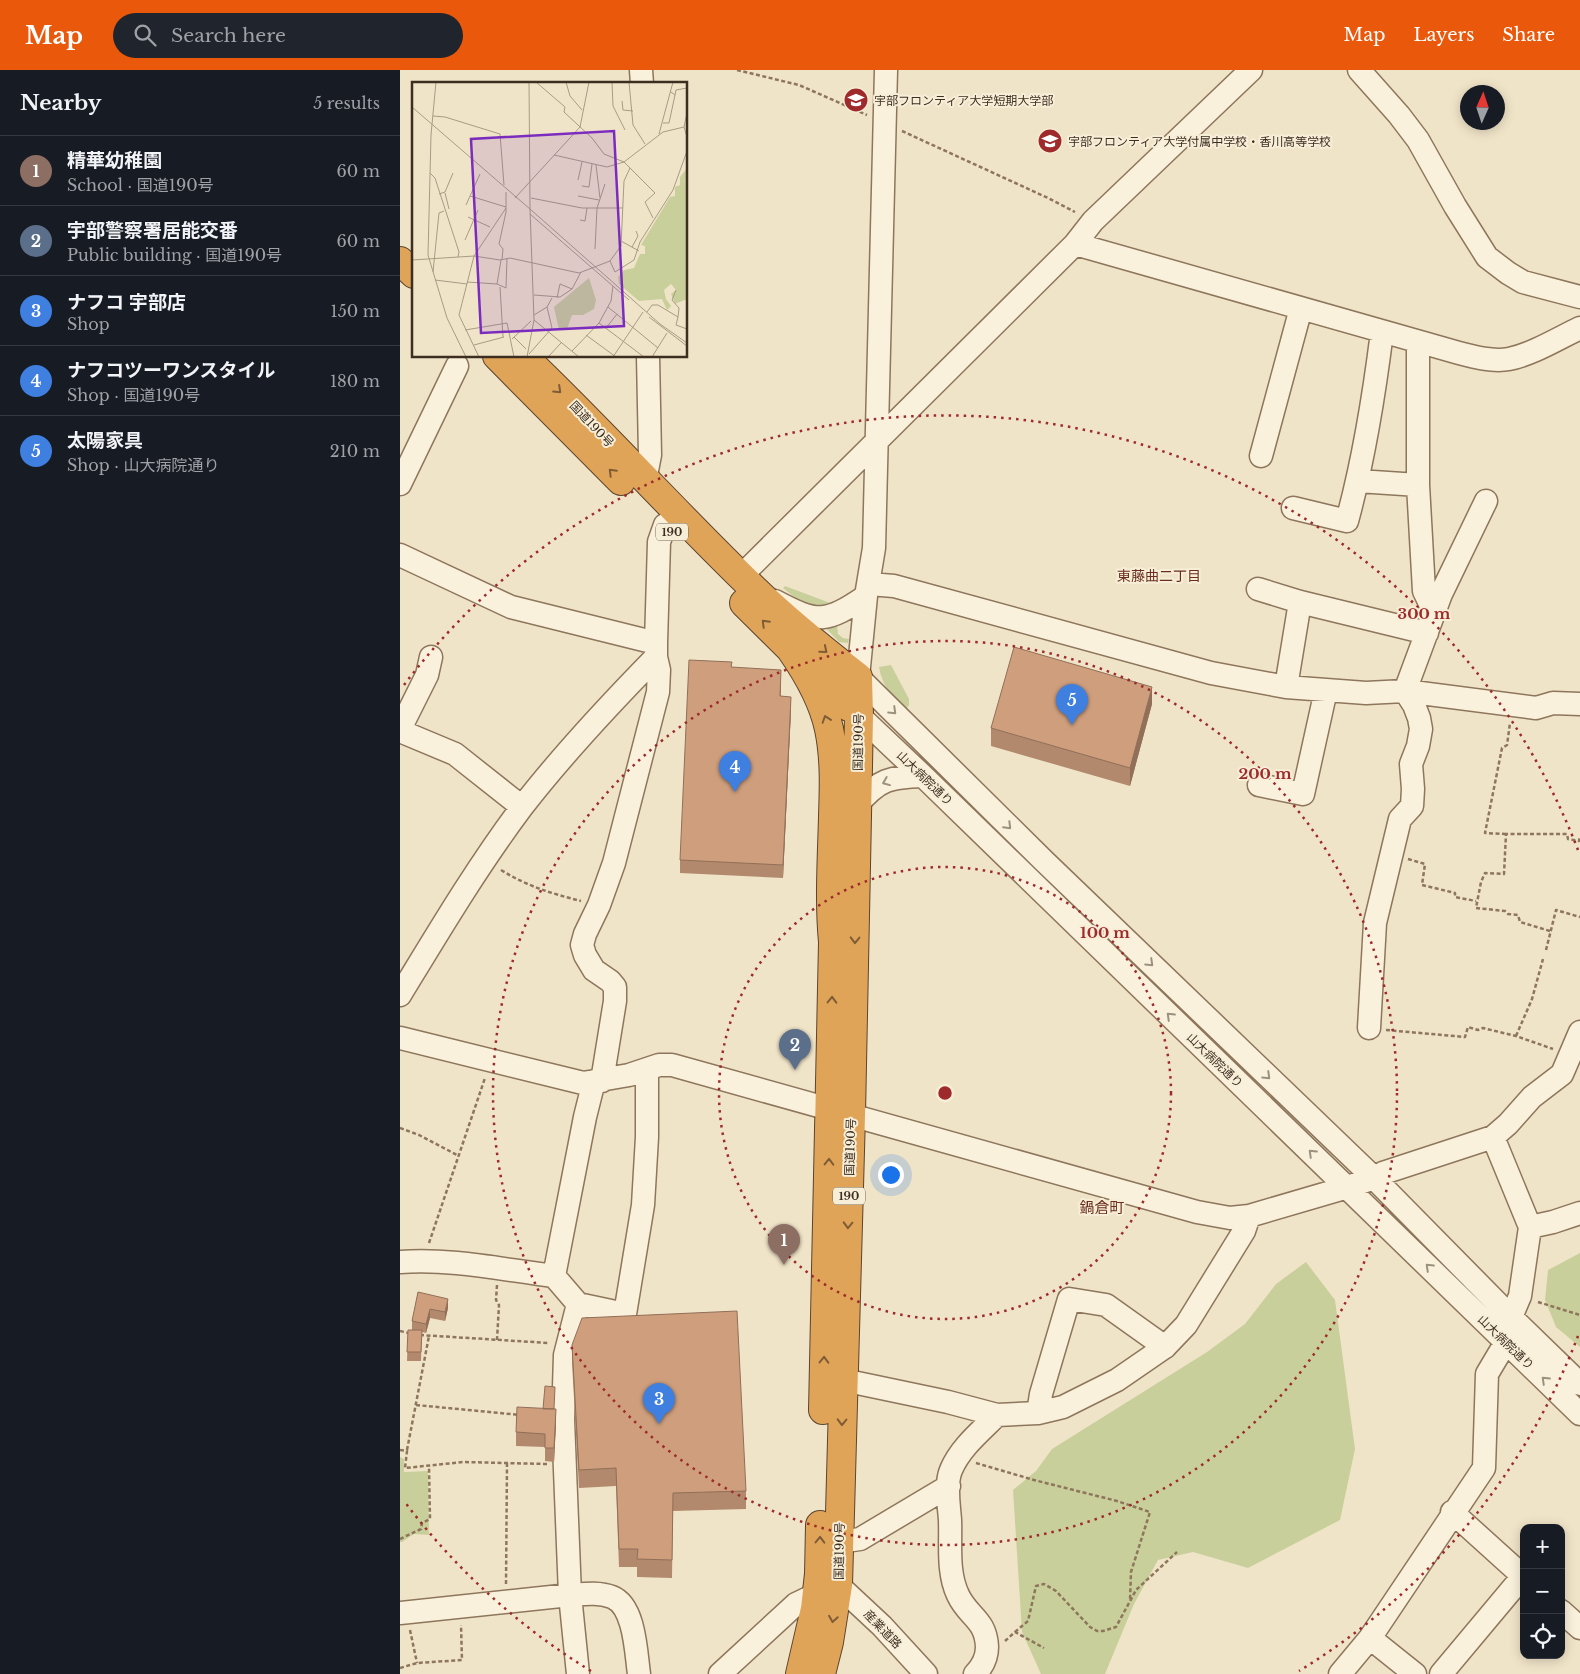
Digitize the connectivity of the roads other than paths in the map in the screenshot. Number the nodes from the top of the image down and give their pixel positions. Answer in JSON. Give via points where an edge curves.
{"nodes":[{"id":1,"x":886,"y":70,"type":"edge"},
{"id":2,"x":1251,"y":70,"type":"edge"},
{"id":3,"x":1359,"y":70,"type":"edge"},
{"id":4,"x":400,"y":239,"type":"edge"},
{"id":5,"x":1075,"y":244,"type":"junction"},
{"id":6,"x":412,"y":251,"type":"edge"},
{"id":7,"x":400,"y":261,"type":"edge"},
{"id":8,"x":412,"y":272,"type":"edge"},
{"id":9,"x":1580,"y":297,"type":"edge"},
{"id":10,"x":1301,"y":308,"type":"junction"},
{"id":11,"x":1580,"y":328,"type":"edge"},
{"id":12,"x":1382,"y":332,"type":"junction"},
{"id":13,"x":1418,"y":342,"type":"junction"},
{"id":14,"x":499,"y":358,"type":"edge"},
{"id":15,"x":525,"y":358,"type":"edge"},
{"id":16,"x":648,"y":358,"type":"edge"},
{"id":17,"x":457,"y":366,"type":"dead end"},
{"id":18,"x":876,"y":440,"type":"junction"},
{"id":19,"x":1261,"y":456,"type":"dead end"},
{"id":20,"x":645,"y":480,"type":"junction"},
{"id":21,"x":1358,"y":481,"type":"junction"},
{"id":22,"x":400,"y":484,"type":"edge"},
{"id":23,"x":1418,"y":485,"type":"junction"},
{"id":24,"x":1486,"y":501,"type":"dead end"},
{"id":25,"x":1293,"y":508,"type":"dead end"},
{"id":26,"x":665,"y":525,"type":"junction"},
{"id":27,"x":400,"y":555,"type":"edge"},
{"id":28,"x":748,"y":583,"type":"junction"},
{"id":29,"x":867,"y":590,"type":"junction"},
{"id":30,"x":1258,"y":590,"type":"dead end"},
{"id":31,"x":1300,"y":602,"type":"junction"},
{"id":32,"x":1434,"y":612,"type":"junction"},
{"id":33,"x":1427,"y":634,"type":"junction"},
{"id":34,"x":656,"y":650,"type":"junction"},
{"id":35,"x":791,"y":650,"type":"junction"},
{"id":36,"x":431,"y":657,"type":"dead end"},
{"id":37,"x":858,"y":677,"type":"junction"},
{"id":38,"x":1286,"y":687,"type":"junction"},
{"id":39,"x":1326,"y":690,"type":"junction"},
{"id":40,"x":1404,"y":691,"type":"junction"},
{"id":41,"x":1580,"y":704,"type":"edge"},
{"id":42,"x":854,"y":712,"type":"junction"},
{"id":43,"x":400,"y":730,"type":"edge"},
{"id":44,"x":923,"y":776,"type":"junction"},
{"id":45,"x":1259,"y":785,"type":"dead end"},
{"id":46,"x":857,"y":805,"type":"junction"},
{"id":47,"x":522,"y":807,"type":"junction"},
{"id":48,"x":833,"y":942,"type":"junction"},
{"id":49,"x":400,"y":995,"type":"edge"},
{"id":50,"x":1369,"y":1028,"type":"road end"},
{"id":51,"x":1580,"y":1032,"type":"edge"},
{"id":52,"x":400,"y":1038,"type":"edge"},
{"id":53,"x":647,"y":1069,"type":"junction"},
{"id":54,"x":598,"y":1081,"type":"junction"},
{"id":55,"x":841,"y":1112,"type":"junction"},
{"id":56,"x":1493,"y":1137,"type":"junction"},
{"id":57,"x":1374,"y":1178,"type":"junction"},
{"id":58,"x":1348,"y":1187,"type":"junction"},
{"id":59,"x":1580,"y":1212,"type":"edge"},
{"id":60,"x":1249,"y":1216,"type":"junction"},
{"id":61,"x":1530,"y":1227,"type":"junction"},
{"id":62,"x":400,"y":1262,"type":"edge"},
{"id":63,"x":554,"y":1276,"type":"junction"},
{"id":64,"x":578,"y":1304,"type":"junction"},
{"id":65,"x":1511,"y":1317,"type":"junction"},
{"id":66,"x":1506,"y":1342,"type":"junction"},
{"id":67,"x":1165,"y":1348,"type":"junction"},
{"id":68,"x":843,"y":1380,"type":"junction"},
{"id":69,"x":1580,"y":1384,"type":"edge"},
{"id":70,"x":1038,"y":1413,"type":"junction"},
{"id":71,"x":997,"y":1414,"type":"junction"},
{"id":72,"x":1580,"y":1414,"type":"edge"},
{"id":73,"x":949,"y":1486,"type":"junction"},
{"id":74,"x":1452,"y":1512,"type":"junction"},
{"id":75,"x":839,"y":1542,"type":"junction"},
{"id":76,"x":1520,"y":1574,"type":"edge"},
{"id":77,"x":1520,"y":1581,"type":"edge"},
{"id":78,"x":825,"y":1584,"type":"junction"},
{"id":79,"x":570,"y":1595,"type":"junction"},
{"id":80,"x":403,"y":1612,"type":"edge"},
{"id":81,"x":1564,"y":1614,"type":"edge"},
{"id":82,"x":1580,"y":1628,"type":"edge"},
{"id":83,"x":1370,"y":1638,"type":"junction"},
{"id":84,"x":981,"y":1665,"type":"edge"},
{"id":85,"x":578,"y":1674,"type":"edge"},
{"id":86,"x":639,"y":1674,"type":"edge"},
{"id":87,"x":720,"y":1674,"type":"edge"},
{"id":88,"x":800,"y":1674,"type":"edge"},
{"id":89,"x":821,"y":1674,"type":"edge"},
{"id":90,"x":926,"y":1674,"type":"edge"},
{"id":91,"x":1340,"y":1674,"type":"edge"},
{"id":92,"x":1415,"y":1674,"type":"edge"},
{"id":93,"x":1441,"y":1674,"type":"edge"}],
"edges":[{"from":1,"to":18,"type":"street"},
{"from":2,"to":5,"type":"street","via":[[1093,221]]},
{"from":3,"to":9,"type":"street","via":[[1418,140],[1487,257],[1523,282]]},
{"from":4,"to":6,"type":"highway"},
{"from":5,"to":10,"type":"street"},
{"from":5,"to":18,"type":"street"},
{"from":7,"to":8,"type":"highway"},
{"from":10,"to":12,"type":"street"},
{"from":10,"to":19,"type":"street"},
{"from":11,"to":13,"type":"street","via":[[1508,359],[1485,359]]},
{"from":12,"to":13,"type":"street"},
{"from":12,"to":21,"type":"street"},
{"from":13,"to":23,"type":"street"},
{"from":26,"to":14,"type":"highway","name":"国道190号","number":"190","one_way":true},
{"from":15,"to":20,"type":"highway","name":"国道190号","number":"190","one_way":true},
{"from":16,"to":20,"type":"street","via":[[650,455]]},
{"from":17,"to":22,"type":"street"},
{"from":18,"to":28,"type":"street"},
{"from":18,"to":29,"type":"street","via":[[874,548]]},
{"from":20,"to":28,"type":"highway","name":"国道190号","number":"190"},
{"from":21,"to":23,"type":"street"},
{"from":21,"to":25,"type":"street","via":[[1347,521]]},
{"from":23,"to":32,"type":"street","via":[[1424,591]]},
{"from":24,"to":32,"type":"street"},
{"from":26,"to":34,"type":"street","via":[[659,542]]},
{"from":35,"to":26,"type":"highway","name":"国道190号","number":"190","one_way":true},
{"from":27,"to":34,"type":"street","via":[[511,607]]},
{"from":28,"to":29,"type":"street","via":[[800,614],[813,617],[827,617],[843,611]]},
{"from":28,"to":37,"type":"highway","name":"国道190号","number":"190","one_way":true},
{"from":29,"to":37,"type":"street"},
{"from":29,"to":38,"type":"street","via":[[894,586],[1211,674]]},
{"from":30,"to":31,"type":"street"},
{"from":31,"to":33,"type":"street"},
{"from":31,"to":38,"type":"street"},
{"from":32,"to":33,"type":"street"},
{"from":33,"to":40,"type":"street"},
{"from":34,"to":47,"type":"street"},
{"from":34,"to":54,"type":"street","via":[[658,692],[614,863],[582,945],[594,970],[615,987]]},
{"from":35,"to":42,"type":"highway","name":"国道190号","number":"190"},
{"from":48,"to":35,"type":"highway","name":"国道190号","number":"190","one_way":true,"via":[[832,746],[817,695]]},
{"from":36,"to":43,"type":"street","via":[[427,675]]},
{"from":37,"to":42,"type":"highway","name":"国道190号","number":"190"},
{"from":37,"to":57,"type":"street","name":"山大病院通り","one_way":true},
{"from":38,"to":39,"type":"street"},
{"from":39,"to":40,"type":"street"},
{"from":39,"to":45,"type":"street","via":[[1303,794]]},
{"from":40,"to":41,"type":"street","via":[[1536,708],[1553,703]]},
{"from":40,"to":50,"type":"street","via":[[1420,718],[1421,729],[1411,764],[1412,806],[1400,820],[1375,923]]},
{"from":42,"to":44,"type":"street","name":"山大病院通り"},
{"from":42,"to":46,"type":"highway","name":"国道190号","number":"190"},
{"from":42,"to":48,"type":"highway","name":"国道190号","number":"190","via":[[847,724],[840,913]]},
{"from":43,"to":47,"type":"street","via":[[456,754]]},
{"from":44,"to":46,"type":"street","one_way":true,"via":[[882,782]]},
{"from":58,"to":44,"type":"street","name":"山大病院通り","one_way":true},
{"from":46,"to":55,"type":"highway","name":"国道190号","number":"190","one_way":true},
{"from":47,"to":49,"type":"street","via":[[456,902]]},
{"from":55,"to":48,"type":"highway","name":"国道190号","number":"190","one_way":true},
{"from":51,"to":56,"type":"street","via":[[1562,1074],[1532,1097]]},
{"from":52,"to":54,"type":"street","via":[[583,1083]]},
{"from":53,"to":54,"type":"street"},
{"from":53,"to":55,"type":"street","via":[[672,1065]]},
{"from":53,"to":64,"type":"street","via":[[643,1204],[624,1314]]},
{"from":54,"to":63,"type":"street","via":[[585,1117]]},
{"from":55,"to":60,"type":"street","via":[[1197,1212],[1230,1218]]},
{"from":55,"to":68,"type":"highway","name":"国道190号","number":"190","one_way":true},
{"from":78,"to":55,"type":"highway","name":"国道190号","number":"190","one_way":true},
{"from":56,"to":57,"type":"street"},
{"from":56,"to":61,"type":"street"},
{"from":57,"to":58,"type":"street"},
{"from":57,"to":65,"type":"street","name":"山大病院通り"},
{"from":58,"to":60,"type":"street"},
{"from":66,"to":58,"type":"street","name":"山大病院通り","one_way":true},
{"from":59,"to":61,"type":"street"},
{"from":60,"to":67,"type":"street","via":[[1244,1231],[1186,1325]]},
{"from":61,"to":65,"type":"street","via":[[1520,1296]]},
{"from":62,"to":63,"type":"street","via":[[467,1264]]},
{"from":63,"to":64,"type":"street"},
{"from":64,"to":79,"type":"street","via":[[565,1355],[564,1383]]},
{"from":65,"to":69,"type":"street","name":"山大病院通り"},
{"from":72,"to":66,"type":"street","name":"山大病院通り","one_way":true},
{"from":66,"to":74,"type":"street","via":[[1487,1374],[1484,1468]]},
{"from":67,"to":70,"type":"street","via":[[1117,1380],[1063,1407]]},
{"from":67,"to":70,"type":"street","via":[[1106,1305],[1069,1299]]},
{"from":68,"to":71,"type":"street"},
{"from":68,"to":75,"type":"highway","name":"国道190号","number":"190","one_way":true},
{"from":70,"to":71,"type":"street"},
{"from":71,"to":73,"type":"street","via":[[958,1457],[950,1471]]},
{"from":73,"to":75,"type":"street","via":[[860,1540]]},
{"from":73,"to":84,"type":"street","via":[[953,1579],[959,1596],[981,1623],[987,1636]]},
{"from":74,"to":76,"type":"street"},
{"from":74,"to":83,"type":"street"},
{"from":75,"to":78,"type":"highway","name":"国道190号","number":"190"},
{"from":77,"to":93,"type":"street"},
{"from":78,"to":87,"type":"street","via":[[796,1604]]},
{"from":78,"to":88,"type":"highway","name":"国道190号","number":"190","via":[[815,1609]]},
{"from":78,"to":89,"type":"highway","name":"国道190号","number":"190","one_way":true,"via":[[829,1642]]},
{"from":78,"to":90,"type":"street","name":"産業道路","via":[[882,1626]]},
{"from":79,"to":80,"type":"street"},
{"from":79,"to":85,"type":"street"},
{"from":79,"to":86,"type":"street","via":[[614,1597],[628,1611]]},
{"from":81,"to":82,"type":"street"},
{"from":83,"to":91,"type":"street"},
{"from":83,"to":92,"type":"street"}]}
